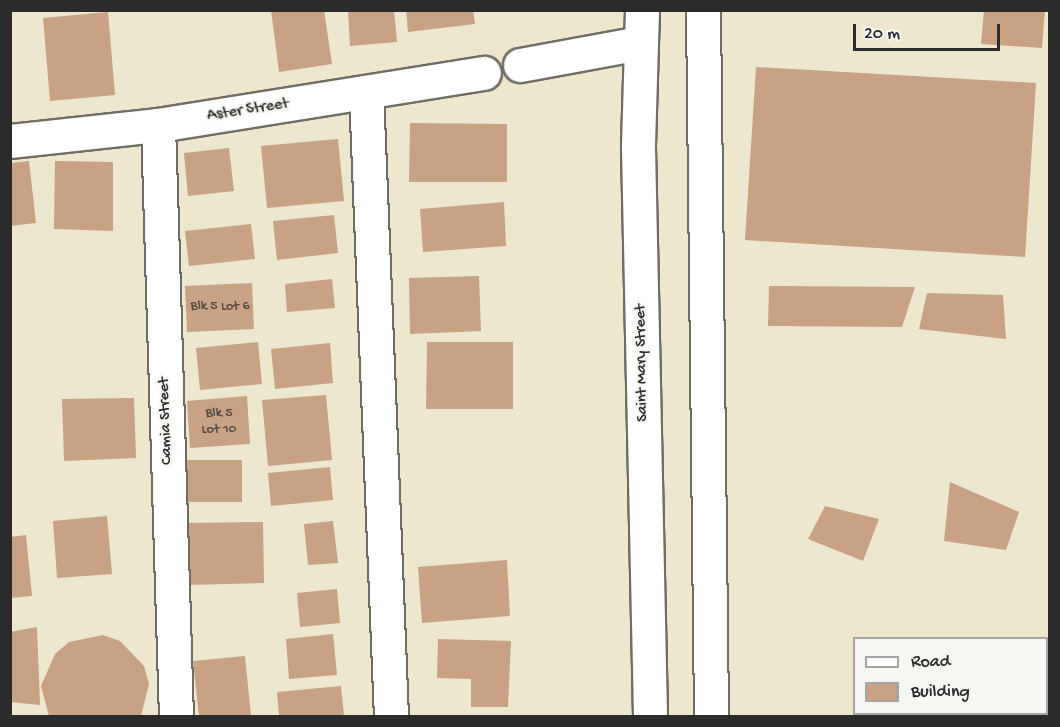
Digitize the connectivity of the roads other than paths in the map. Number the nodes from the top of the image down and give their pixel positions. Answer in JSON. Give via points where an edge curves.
{"nodes":[{"id":1,"x":642,"y":10,"type":"edge"},
{"id":2,"x":703,"y":10,"type":"edge"},
{"id":3,"x":640,"y":43,"type":"junction"},
{"id":4,"x":520,"y":65,"type":"dead end"},
{"id":5,"x":484,"y":73,"type":"dead end"},
{"id":6,"x":366,"y":92,"type":"junction"},
{"id":7,"x":158,"y":124,"type":"junction"},
{"id":8,"x":10,"y":141,"type":"edge"},
{"id":9,"x":176,"y":717,"type":"edge"},
{"id":10,"x":391,"y":717,"type":"edge"},
{"id":11,"x":650,"y":717,"type":"edge"},
{"id":12,"x":711,"y":717,"type":"edge"}],
"edges":[{"from":1,"to":3,"type":"street","name":"Saint Mary Street"},
{"from":2,"to":12,"type":"street"},
{"from":3,"to":4,"type":"street"},
{"from":3,"to":11,"type":"street","name":"Saint Mary Street","via":[[638,147]]},
{"from":5,"to":6,"type":"street","name":"Aster Street"},
{"from":6,"to":7,"type":"street","name":"Aster Street"},
{"from":6,"to":10,"type":"street"},
{"from":7,"to":8,"type":"street","name":"Aster Street"},
{"from":7,"to":9,"type":"street","name":"Camia Street"}]}
